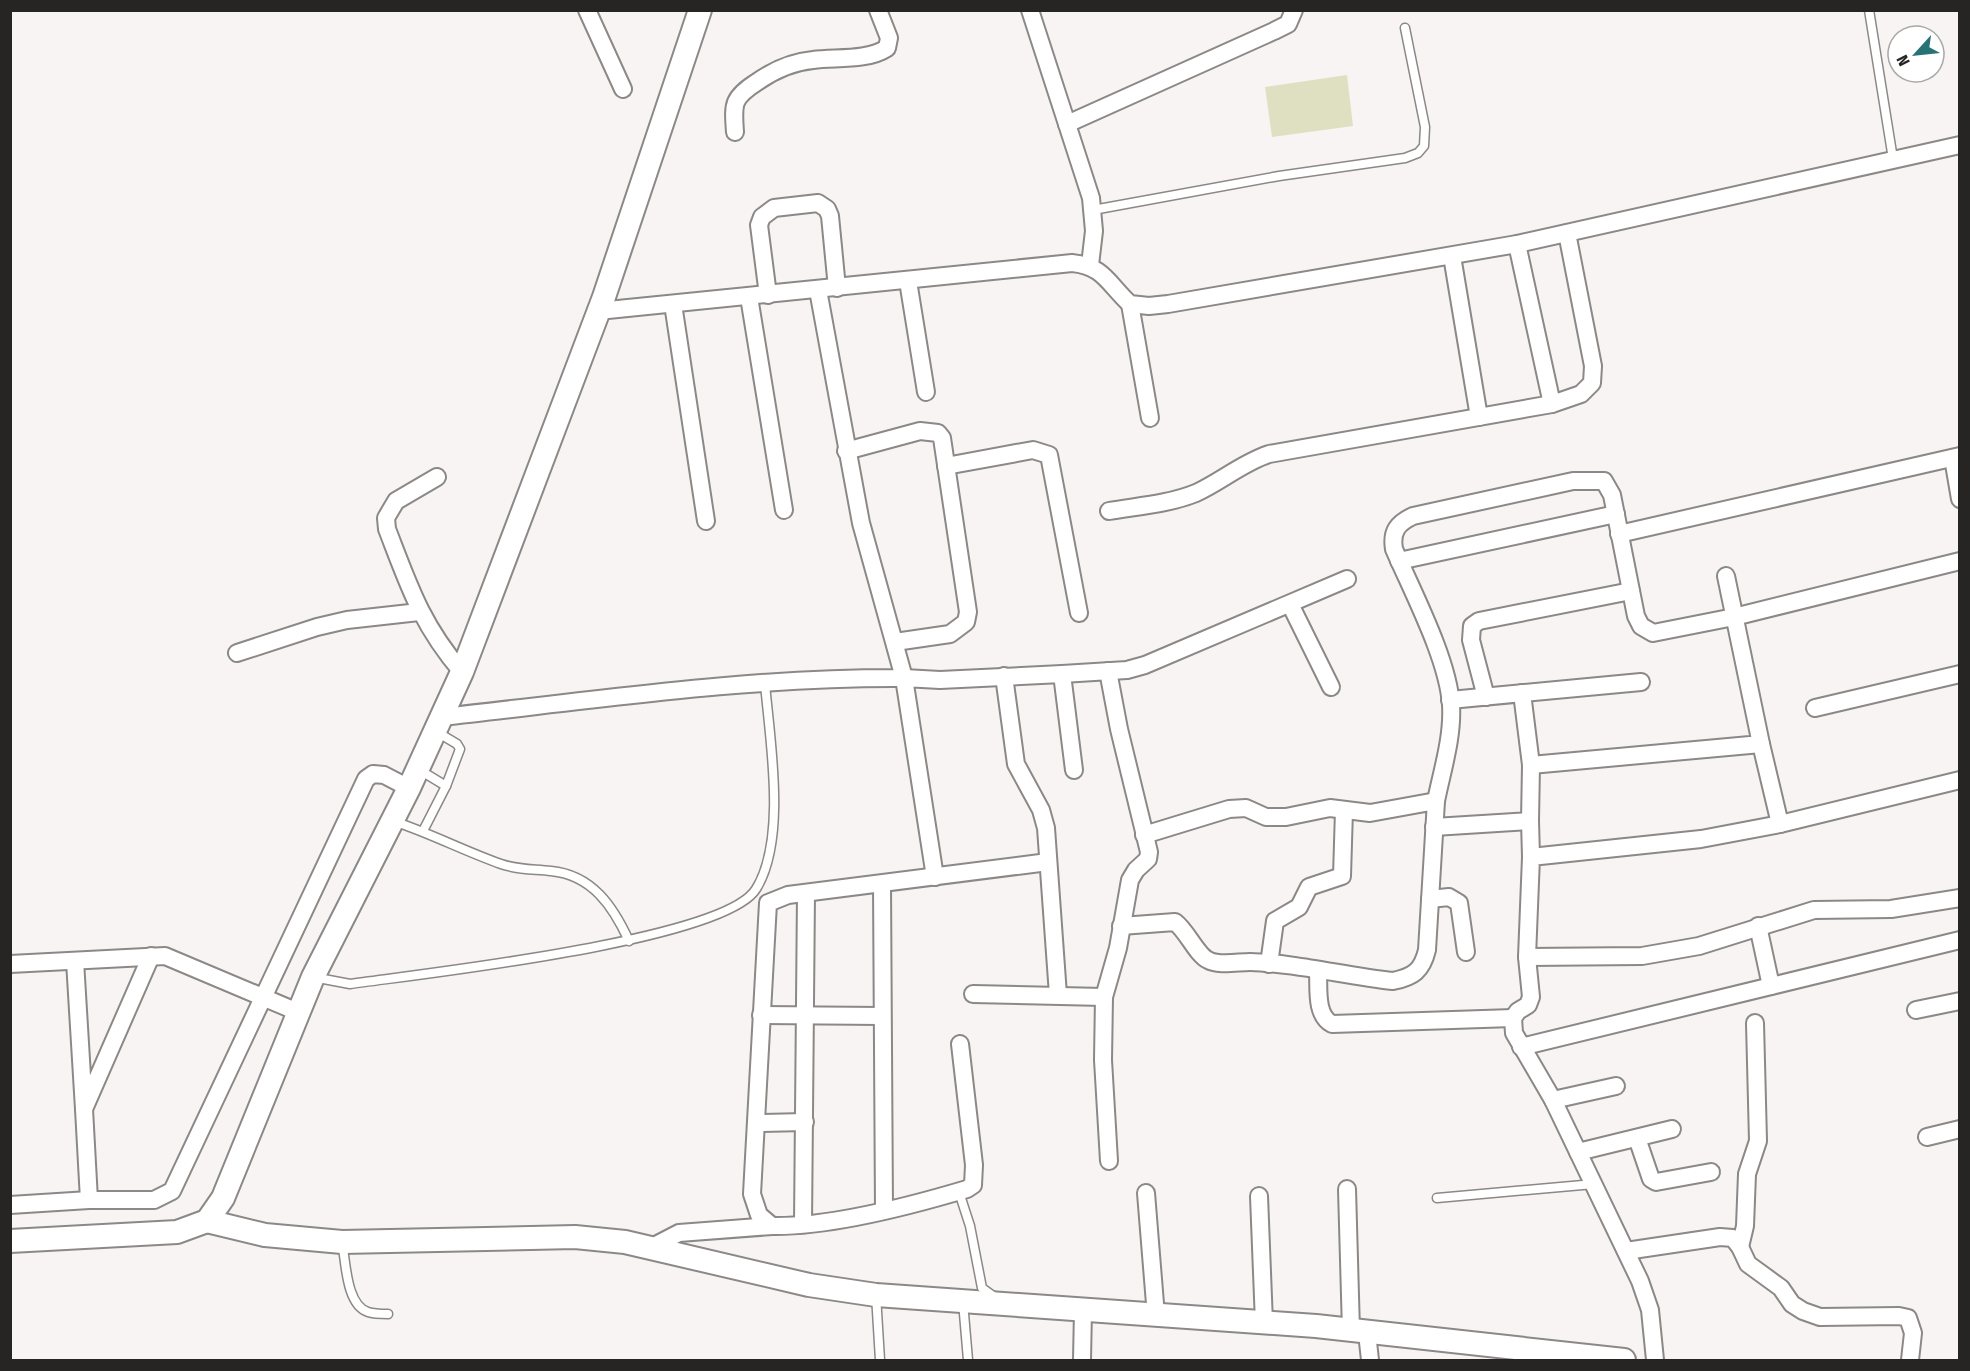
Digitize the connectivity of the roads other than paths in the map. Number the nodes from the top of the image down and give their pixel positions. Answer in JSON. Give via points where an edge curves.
{"nodes":[{"id":1,"x":587,"y":10,"type":"edge"},
{"id":2,"x":700,"y":10,"type":"edge"},
{"id":3,"x":878,"y":10,"type":"edge"},
{"id":4,"x":1030,"y":10,"type":"edge"},
{"id":5,"x":1294,"y":10,"type":"edge"},
{"id":6,"x":1869,"y":10,"type":"edge"},
{"id":7,"x":1405,"y":28,"type":"dead end"},
{"id":8,"x":623,"y":89,"type":"dead end"},
{"id":9,"x":1067,"y":124,"type":"junction"},
{"id":10,"x":735,"y":132,"type":"dead end"},
{"id":11,"x":1959,"y":145,"type":"edge"},
{"id":12,"x":1893,"y":159,"type":"junction"},
{"id":13,"x":1093,"y":210,"type":"junction"},
{"id":14,"x":1567,"y":232,"type":"junction"},
{"id":15,"x":1517,"y":244,"type":"junction"},
{"id":16,"x":1452,"y":256,"type":"junction"},
{"id":17,"x":1090,"y":265,"type":"junction"},
{"id":18,"x":908,"y":281,"type":"junction"},
{"id":19,"x":837,"y":288,"type":"junction"},
{"id":20,"x":818,"y":290,"type":"junction"},
{"id":21,"x":768,"y":295,"type":"junction"},
{"id":22,"x":749,"y":297,"type":"junction"},
{"id":23,"x":673,"y":304,"type":"junction"},
{"id":24,"x":1130,"y":304,"type":"junction"},
{"id":25,"x":598,"y":311,"type":"junction"},
{"id":26,"x":926,"y":392,"type":"dead end"},
{"id":27,"x":1552,"y":404,"type":"junction"},
{"id":28,"x":1150,"y":417,"type":"dead end"},
{"id":29,"x":1479,"y":417,"type":"junction"},
{"id":30,"x":846,"y":451,"type":"junction"},
{"id":31,"x":1956,"y":457,"type":"edge"},
{"id":32,"x":946,"y":466,"type":"junction"},
{"id":33,"x":437,"y":477,"type":"dead end"},
{"id":34,"x":1959,"y":498,"type":"edge"},
{"id":35,"x":784,"y":510,"type":"dead end"},
{"id":36,"x":1109,"y":511,"type":"dead end"},
{"id":37,"x":1616,"y":514,"type":"junction"},
{"id":38,"x":706,"y":521,"type":"dead end"},
{"id":39,"x":1619,"y":534,"type":"junction"},
{"id":40,"x":1399,"y":561,"type":"junction"},
{"id":41,"x":1959,"y":561,"type":"edge"},
{"id":42,"x":1726,"y":576,"type":"dead end"},
{"id":43,"x":1347,"y":579,"type":"dead end"},
{"id":44,"x":1630,"y":591,"type":"junction"},
{"id":45,"x":1290,"y":604,"type":"junction"},
{"id":46,"x":419,"y":612,"type":"junction"},
{"id":47,"x":1079,"y":614,"type":"dead end"},
{"id":48,"x":1734,"y":617,"type":"junction"},
{"id":49,"x":895,"y":642,"type":"junction"},
{"id":50,"x":237,"y":653,"type":"dead end"},
{"id":51,"x":1108,"y":671,"type":"junction"},
{"id":52,"x":462,"y":672,"type":"junction"},
{"id":53,"x":1062,"y":674,"type":"junction"},
{"id":54,"x":1959,"y":674,"type":"edge"},
{"id":55,"x":1004,"y":676,"type":"junction"},
{"id":56,"x":904,"y":678,"type":"junction"},
{"id":57,"x":1641,"y":682,"type":"dead end"},
{"id":58,"x":765,"y":684,"type":"junction"},
{"id":59,"x":1331,"y":687,"type":"dead end"},
{"id":60,"x":1522,"y":693,"type":"junction"},
{"id":61,"x":1486,"y":697,"type":"junction"},
{"id":62,"x":1450,"y":700,"type":"junction"},
{"id":63,"x":1815,"y":708,"type":"dead end"},
{"id":64,"x":439,"y":724,"type":"junction"},
{"id":65,"x":1761,"y":744,"type":"junction"},
{"id":66,"x":1531,"y":765,"type":"junction"},
{"id":67,"x":1074,"y":770,"type":"dead end"},
{"id":68,"x":413,"y":779,"type":"junction"},
{"id":69,"x":1959,"y":780,"type":"edge"},
{"id":70,"x":446,"y":786,"type":"junction"},
{"id":71,"x":1436,"y":801,"type":"junction"},
{"id":72,"x":1344,"y":810,"type":"junction"},
{"id":73,"x":393,"y":821,"type":"junction"},
{"id":74,"x":1530,"y":821,"type":"junction"},
{"id":75,"x":1779,"y":824,"type":"junction"},
{"id":76,"x":1434,"y":828,"type":"junction"},
{"id":77,"x":423,"y":831,"type":"junction"},
{"id":78,"x":1144,"y":835,"type":"junction"},
{"id":79,"x":1531,"y":857,"type":"junction"},
{"id":80,"x":1048,"y":862,"type":"junction"},
{"id":81,"x":935,"y":877,"type":"junction"},
{"id":82,"x":882,"y":885,"type":"junction"},
{"id":83,"x":806,"y":893,"type":"junction"},
{"id":84,"x":1959,"y":898,"type":"edge"},
{"id":85,"x":1430,"y":899,"type":"junction"},
{"id":86,"x":1121,"y":926,"type":"junction"},
{"id":87,"x":1758,"y":927,"type":"junction"},
{"id":88,"x":629,"y":940,"type":"junction"},
{"id":89,"x":1959,"y":940,"type":"edge"},
{"id":90,"x":1466,"y":952,"type":"dead end"},
{"id":91,"x":151,"y":956,"type":"junction"},
{"id":92,"x":1527,"y":957,"type":"junction"},
{"id":93,"x":75,"y":961,"type":"junction"},
{"id":94,"x":10,"y":964,"type":"edge"},
{"id":95,"x":1269,"y":964,"type":"junction"},
{"id":96,"x":1318,"y":971,"type":"junction"},
{"id":97,"x":313,"y":977,"type":"junction"},
{"id":98,"x":1771,"y":986,"type":"junction"},
{"id":99,"x":973,"y":994,"type":"dead end"},
{"id":100,"x":1058,"y":995,"type":"junction"},
{"id":101,"x":1104,"y":997,"type":"junction"},
{"id":102,"x":264,"y":1000,"type":"junction"},
{"id":103,"x":1959,"y":1001,"type":"edge"},
{"id":104,"x":1916,"y":1010,"type":"dead end"},
{"id":105,"x":298,"y":1012,"type":"junction"},
{"id":106,"x":761,"y":1016,"type":"junction"},
{"id":107,"x":805,"y":1016,"type":"junction"},
{"id":108,"x":882,"y":1016,"type":"junction"},
{"id":109,"x":1513,"y":1018,"type":"junction"},
{"id":110,"x":1755,"y":1023,"type":"dead end"},
{"id":111,"x":960,"y":1044,"type":"dead end"},
{"id":112,"x":1521,"y":1047,"type":"junction"},
{"id":113,"x":1616,"y":1086,"type":"dead end"},
{"id":114,"x":1553,"y":1100,"type":"junction"},
{"id":115,"x":84,"y":1109,"type":"junction"},
{"id":116,"x":805,"y":1122,"type":"junction"},
{"id":117,"x":756,"y":1123,"type":"junction"},
{"id":118,"x":1672,"y":1129,"type":"dead end"},
{"id":119,"x":1959,"y":1129,"type":"edge"},
{"id":120,"x":1927,"y":1137,"type":"dead end"},
{"id":121,"x":1637,"y":1138,"type":"junction"},
{"id":122,"x":1578,"y":1152,"type":"junction"},
{"id":123,"x":1109,"y":1161,"type":"dead end"},
{"id":124,"x":1711,"y":1172,"type":"dead end"},
{"id":125,"x":1594,"y":1184,"type":"junction"},
{"id":126,"x":1347,"y":1189,"type":"dead end"},
{"id":127,"x":959,"y":1192,"type":"junction"},
{"id":128,"x":1146,"y":1193,"type":"dead end"},
{"id":129,"x":1259,"y":1196,"type":"dead end"},
{"id":130,"x":1437,"y":1198,"type":"dead end"},
{"id":131,"x":89,"y":1200,"type":"junction"},
{"id":132,"x":10,"y":1205,"type":"edge"},
{"id":133,"x":884,"y":1210,"type":"junction"},
{"id":134,"x":207,"y":1221,"type":"junction"},
{"id":135,"x":803,"y":1224,"type":"junction"},
{"id":136,"x":772,"y":1226,"type":"junction"},
{"id":137,"x":10,"y":1241,"type":"edge"},
{"id":138,"x":342,"y":1242,"type":"junction"},
{"id":139,"x":1740,"y":1247,"type":"junction"},
{"id":140,"x":650,"y":1248,"type":"junction"},
{"id":141,"x":1626,"y":1251,"type":"junction"},
{"id":142,"x":876,"y":1295,"type":"junction"},
{"id":143,"x":963,"y":1302,"type":"junction"},
{"id":144,"x":1006,"y":1305,"type":"junction"},
{"id":145,"x":1083,"y":1310,"type":"junction"},
{"id":146,"x":388,"y":1314,"type":"dead end"},
{"id":147,"x":1156,"y":1316,"type":"junction"},
{"id":148,"x":1264,"y":1323,"type":"junction"},
{"id":149,"x":1359,"y":1332,"type":"junction"},
{"id":150,"x":1476,"y":1353,"type":"edge"},
{"id":151,"x":880,"y":1360,"type":"edge"},
{"id":152,"x":968,"y":1360,"type":"edge"},
{"id":153,"x":1082,"y":1360,"type":"edge"},
{"id":154,"x":1370,"y":1360,"type":"edge"},
{"id":155,"x":1624,"y":1360,"type":"edge"},
{"id":156,"x":1655,"y":1360,"type":"edge"},
{"id":157,"x":1910,"y":1360,"type":"edge"}],
"edges":[{"from":1,"to":8,"type":"street"},
{"from":2,"to":25,"type":"main road"},
{"from":3,"to":10,"type":"street","via":[[889,38],[887,48],[869,55],[801,62],[770,73],[737,97],[733,107]]},
{"from":4,"to":9,"type":"street"},
{"from":5,"to":9,"type":"street","via":[[1288,24]]},
{"from":6,"to":12,"type":"lane"},
{"from":7,"to":13,"type":"lane","via":[[1425,127],[1424,146],[1418,153]]},
{"from":9,"to":13,"type":"street"},
{"from":11,"to":12,"type":"street"},
{"from":12,"to":14,"type":"street"},
{"from":13,"to":17,"type":"street","via":[[1095,231]]},
{"from":14,"to":15,"type":"street"},
{"from":14,"to":27,"type":"street","via":[[1593,366],[1592,383],[1581,394]]},
{"from":15,"to":16,"type":"street"},
{"from":15,"to":27,"type":"street"},
{"from":16,"to":24,"type":"street","via":[[1168,304]]},
{"from":16,"to":29,"type":"street"},
{"from":17,"to":18,"type":"street","via":[[1072,263]]},
{"from":17,"to":24,"type":"street"},
{"from":18,"to":19,"type":"street"},
{"from":18,"to":26,"type":"street"},
{"from":19,"to":20,"type":"street"},
{"from":19,"to":21,"type":"street","via":[[830,216],[818,203],[774,208],[762,217],[759,225]]},
{"from":20,"to":21,"type":"street"},
{"from":20,"to":30,"type":"street"},
{"from":21,"to":22,"type":"street"},
{"from":22,"to":23,"type":"street"},
{"from":22,"to":35,"type":"street"},
{"from":23,"to":25,"type":"street"},
{"from":23,"to":38,"type":"street"},
{"from":24,"to":28,"type":"street"},
{"from":25,"to":52,"type":"main road"},
{"from":27,"to":29,"type":"street"},
{"from":29,"to":36,"type":"street","via":[[1269,454],[1249,460],[1194,493]]},
{"from":30,"to":32,"type":"street","via":[[930,430],[942,438]]},
{"from":30,"to":49,"type":"street","via":[[861,523]]},
{"from":31,"to":34,"type":"street"},
{"from":31,"to":39,"type":"street"},
{"from":32,"to":47,"type":"street","via":[[1033,450],[1049,455]]},
{"from":32,"to":49,"type":"street","via":[[968,612],[966,622],[950,634]]},
{"from":33,"to":46,"type":"street","via":[[396,501],[386,518]]},
{"from":37,"to":39,"type":"street"},
{"from":37,"to":40,"type":"street"},
{"from":37,"to":40,"type":"street","via":[[1608,487],[1597,479],[1448,507],[1400,522],[1392,537]]},
{"from":39,"to":44,"type":"street"},
{"from":40,"to":62,"type":"street","via":[[1444,669]]},
{"from":41,"to":48,"type":"street"},
{"from":42,"to":48,"type":"street"},
{"from":43,"to":45,"type":"street"},
{"from":44,"to":48,"type":"street","via":[[1641,626],[1653,633]]},
{"from":44,"to":61,"type":"street","via":[[1479,621],[1472,626],[1471,640]]},
{"from":45,"to":51,"type":"street","via":[[1145,665]]},
{"from":45,"to":59,"type":"street"},
{"from":46,"to":50,"type":"street","via":[[337,622]]},
{"from":46,"to":52,"type":"street"},
{"from":48,"to":65,"type":"street"},
{"from":49,"to":56,"type":"street"},
{"from":51,"to":53,"type":"street"},
{"from":51,"to":78,"type":"street"},
{"from":52,"to":64,"type":"main road"},
{"from":53,"to":55,"type":"street"},
{"from":53,"to":67,"type":"street"},
{"from":54,"to":63,"type":"street"},
{"from":55,"to":56,"type":"street"},
{"from":55,"to":80,"type":"street","via":[[1016,764],[1044,816]]},
{"from":56,"to":58,"type":"street"},
{"from":56,"to":81,"type":"street"},
{"from":57,"to":60,"type":"street"},
{"from":58,"to":64,"type":"street"},
{"from":58,"to":88,"type":"lane","via":[[774,801],[768,861],[756,888],[739,905]]},
{"from":60,"to":61,"type":"street"},
{"from":60,"to":66,"type":"street"},
{"from":61,"to":62,"type":"street"},
{"from":62,"to":71,"type":"street","via":[[1446,753]]},
{"from":64,"to":68,"type":"main road"},
{"from":64,"to":70,"type":"lane","via":[[460,749]]},
{"from":65,"to":66,"type":"street"},
{"from":65,"to":75,"type":"street"},
{"from":66,"to":74,"type":"street"},
{"from":68,"to":70,"type":"lane"},
{"from":68,"to":73,"type":"main road"},
{"from":68,"to":102,"type":"street","via":[[373,774],[366,779]]},
{"from":69,"to":75,"type":"street"},
{"from":70,"to":77,"type":"lane"},
{"from":71,"to":72,"type":"street","via":[[1370,813]]},
{"from":71,"to":76,"type":"street"},
{"from":72,"to":78,"type":"street","via":[[1330,808],[1266,817],[1246,808],[1228,809]]},
{"from":72,"to":95,"type":"street","via":[[1342,876],[1309,887],[1299,907],[1275,921]]},
{"from":73,"to":77,"type":"lane"},
{"from":73,"to":97,"type":"main road"},
{"from":74,"to":76,"type":"street"},
{"from":74,"to":79,"type":"street"},
{"from":75,"to":79,"type":"street","via":[[1701,839]]},
{"from":76,"to":85,"type":"street"},
{"from":77,"to":88,"type":"lane","via":[[524,871],[570,875],[606,898]]},
{"from":78,"to":86,"type":"street","via":[[1148,860],[1130,880]]},
{"from":79,"to":92,"type":"street"},
{"from":80,"to":81,"type":"street"},
{"from":80,"to":100,"type":"street"},
{"from":81,"to":82,"type":"street"},
{"from":82,"to":83,"type":"street"},
{"from":82,"to":108,"type":"street"},
{"from":83,"to":106,"type":"street","via":[[768,903]]},
{"from":83,"to":107,"type":"street"},
{"from":84,"to":87,"type":"street","via":[[1891,909],[1814,909]]},
{"from":85,"to":90,"type":"street","via":[[1449,897],[1459,903]]},
{"from":85,"to":96,"type":"street","via":[[1427,950],[1417,972],[1393,981]]},
{"from":86,"to":95,"type":"street","via":[[1175,922],[1208,961]]},
{"from":86,"to":101,"type":"street"},
{"from":87,"to":92,"type":"street","via":[[1699,946],[1642,956]]},
{"from":87,"to":98,"type":"street"},
{"from":88,"to":97,"type":"lane","via":[[350,984]]},
{"from":89,"to":98,"type":"street"},
{"from":91,"to":93,"type":"street"},
{"from":91,"to":102,"type":"street","via":[[165,956]]},
{"from":91,"to":115,"type":"street"},
{"from":92,"to":109,"type":"street","via":[[1531,997]]},
{"from":93,"to":94,"type":"street"},
{"from":93,"to":115,"type":"street"},
{"from":95,"to":96,"type":"street"},
{"from":96,"to":109,"type":"street","via":[[1321,1012],[1332,1024]]},
{"from":97,"to":105,"type":"main road"},
{"from":98,"to":112,"type":"street"},
{"from":99,"to":100,"type":"street"},
{"from":100,"to":101,"type":"street"},
{"from":101,"to":123,"type":"street"},
{"from":102,"to":105,"type":"street"},
{"from":102,"to":131,"type":"street","via":[[172,1191],[154,1200]]},
{"from":103,"to":104,"type":"street"},
{"from":105,"to":134,"type":"main road","via":[[223,1198]]},
{"from":106,"to":107,"type":"street"},
{"from":106,"to":117,"type":"street"},
{"from":107,"to":108,"type":"street"},
{"from":107,"to":116,"type":"street"},
{"from":108,"to":133,"type":"street"},
{"from":109,"to":112,"type":"street","via":[[1514,1033]]},
{"from":110,"to":139,"type":"street","via":[[1758,1141],[1747,1174]]},
{"from":111,"to":127,"type":"street","via":[[975,1180]]},
{"from":112,"to":114,"type":"street"},
{"from":113,"to":114,"type":"street"},
{"from":114,"to":122,"type":"street"},
{"from":115,"to":131,"type":"street"},
{"from":116,"to":117,"type":"street"},
{"from":116,"to":135,"type":"street"},
{"from":117,"to":136,"type":"street","via":[[754,1206]]},
{"from":118,"to":121,"type":"street"},
{"from":119,"to":120,"type":"street"},
{"from":121,"to":122,"type":"street"},
{"from":121,"to":124,"type":"street","via":[[1651,1179],[1656,1182]]},
{"from":122,"to":125,"type":"street"},
{"from":125,"to":130,"type":"lane"},
{"from":125,"to":141,"type":"street"},
{"from":126,"to":149,"type":"street"},
{"from":127,"to":133,"type":"street"},
{"from":127,"to":144,"type":"lane","via":[[982,1288]]},
{"from":128,"to":147,"type":"street"},
{"from":129,"to":148,"type":"street"},
{"from":131,"to":132,"type":"street"},
{"from":133,"to":135,"type":"street"},
{"from":134,"to":137,"type":"main road","via":[[177,1232]]},
{"from":134,"to":138,"type":"main road","via":[[265,1235]]},
{"from":135,"to":136,"type":"street"},
{"from":136,"to":140,"type":"street","via":[[679,1233]]},
{"from":138,"to":140,"type":"main road","via":[[575,1238]]},
{"from":138,"to":146,"type":"lane","via":[[353,1299],[369,1312]]},
{"from":139,"to":141,"type":"street","via":[[1732,1238],[1720,1237]]},
{"from":139,"to":157,"type":"street","via":[[1748,1264],[1781,1288],[1792,1304],[1803,1311],[1820,1317],[1908,1318],[1912,1333]]},
{"from":140,"to":142,"type":"main road","via":[[809,1285]]},
{"from":141,"to":156,"type":"street","via":[[1650,1310]]},
{"from":142,"to":143,"type":"main road"},
{"from":142,"to":151,"type":"lane"},
{"from":143,"to":144,"type":"main road"},
{"from":143,"to":152,"type":"lane"},
{"from":144,"to":145,"type":"main road"},
{"from":145,"to":147,"type":"main road"},
{"from":145,"to":153,"type":"street"},
{"from":147,"to":148,"type":"main road"},
{"from":148,"to":149,"type":"main road"},
{"from":149,"to":150,"type":"main road"},
{"from":149,"to":154,"type":"street"},
{"from":150,"to":155,"type":"main road"}]}
